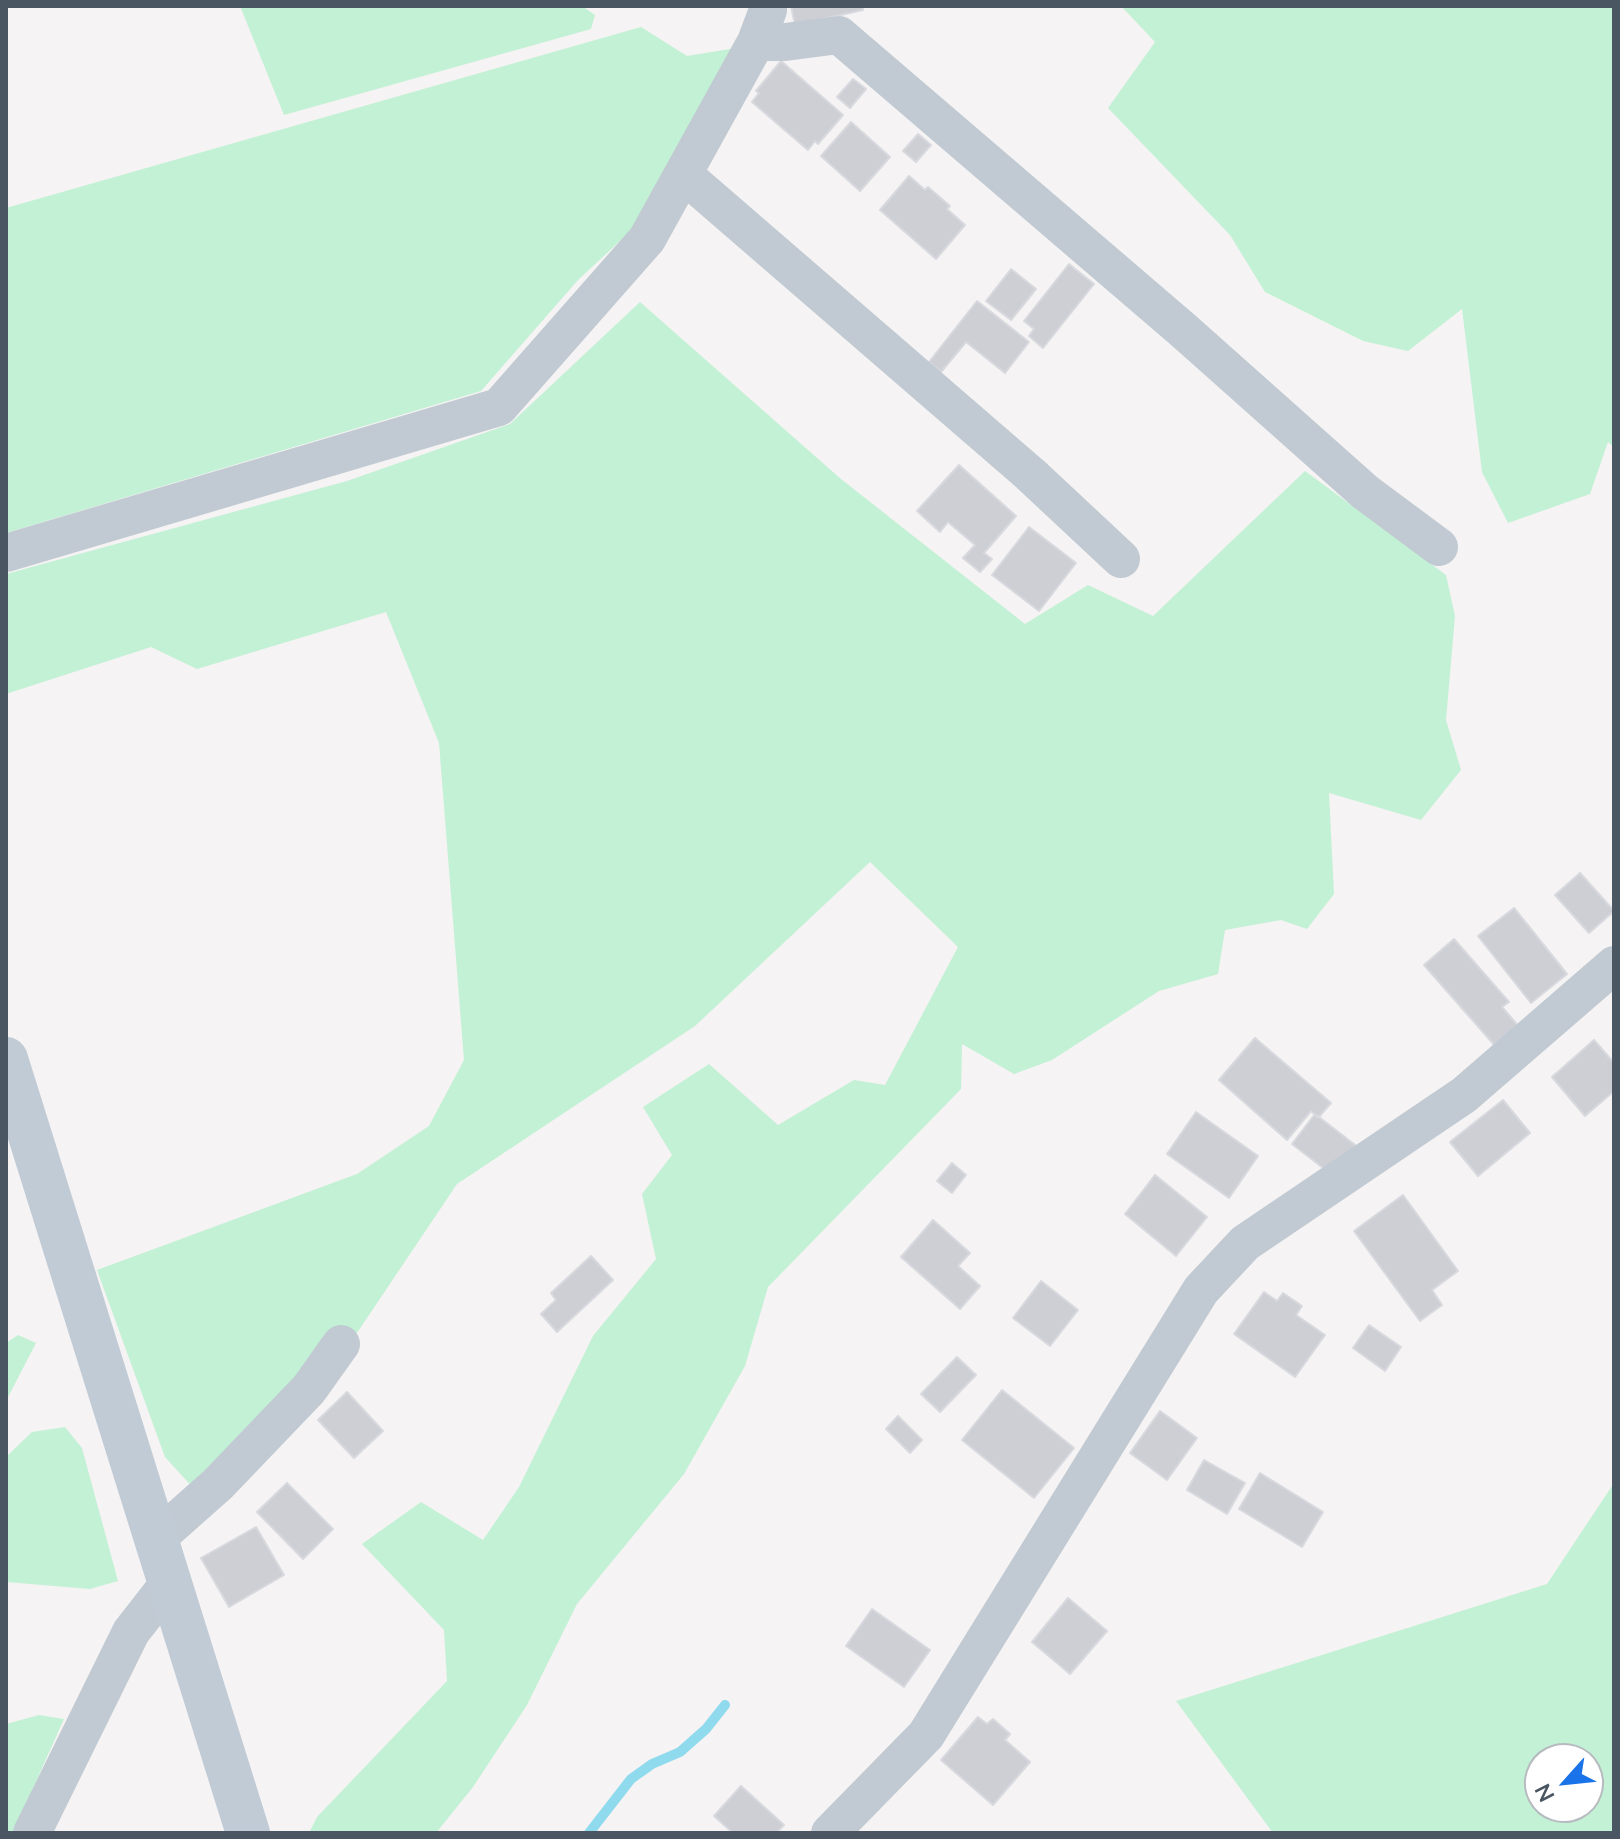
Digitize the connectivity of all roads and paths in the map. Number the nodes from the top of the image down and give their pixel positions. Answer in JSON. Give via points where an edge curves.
{"nodes":[{"id":1,"x":768,"y":6,"type":"edge"},
{"id":2,"x":756,"y":42,"type":"junction"},
{"id":3,"x":683,"y":174,"type":"junction"},
{"id":4,"x":1439,"y":547,"type":"dead end"},
{"id":5,"x":6,"y":553,"type":"edge"},
{"id":6,"x":1121,"y":559,"type":"dead end"},
{"id":7,"x":1614,"y":965,"type":"edge"},
{"id":8,"x":6,"y":1059,"type":"edge"},
{"id":9,"x":341,"y":1344,"type":"dead end"},
{"id":10,"x":156,"y":1539,"type":"junction"},
{"id":11,"x":170,"y":1582,"type":"junction"},
{"id":12,"x":32,"y":1833,"type":"edge"},
{"id":13,"x":248,"y":1833,"type":"edge"},
{"id":14,"x":830,"y":1833,"type":"edge"}],
"edges":[{"from":1,"to":2,"type":"street"},
{"from":2,"to":3,"type":"street"},
{"from":2,"to":4,"type":"street","via":[[839,35],[1365,492]]},
{"from":3,"to":5,"type":"street","via":[[647,239],[499,407]]},
{"from":3,"to":6,"type":"street"},
{"from":7,"to":14,"type":"street","via":[[1464,1095],[1245,1243],[1201,1290],[926,1735]]},
{"from":8,"to":10,"type":"street"},
{"from":9,"to":10,"type":"street","via":[[299,1399],[218,1484]]},
{"from":10,"to":11,"type":"street"},
{"from":11,"to":12,"type":"street","via":[[131,1632]]},
{"from":11,"to":13,"type":"street"}]}
